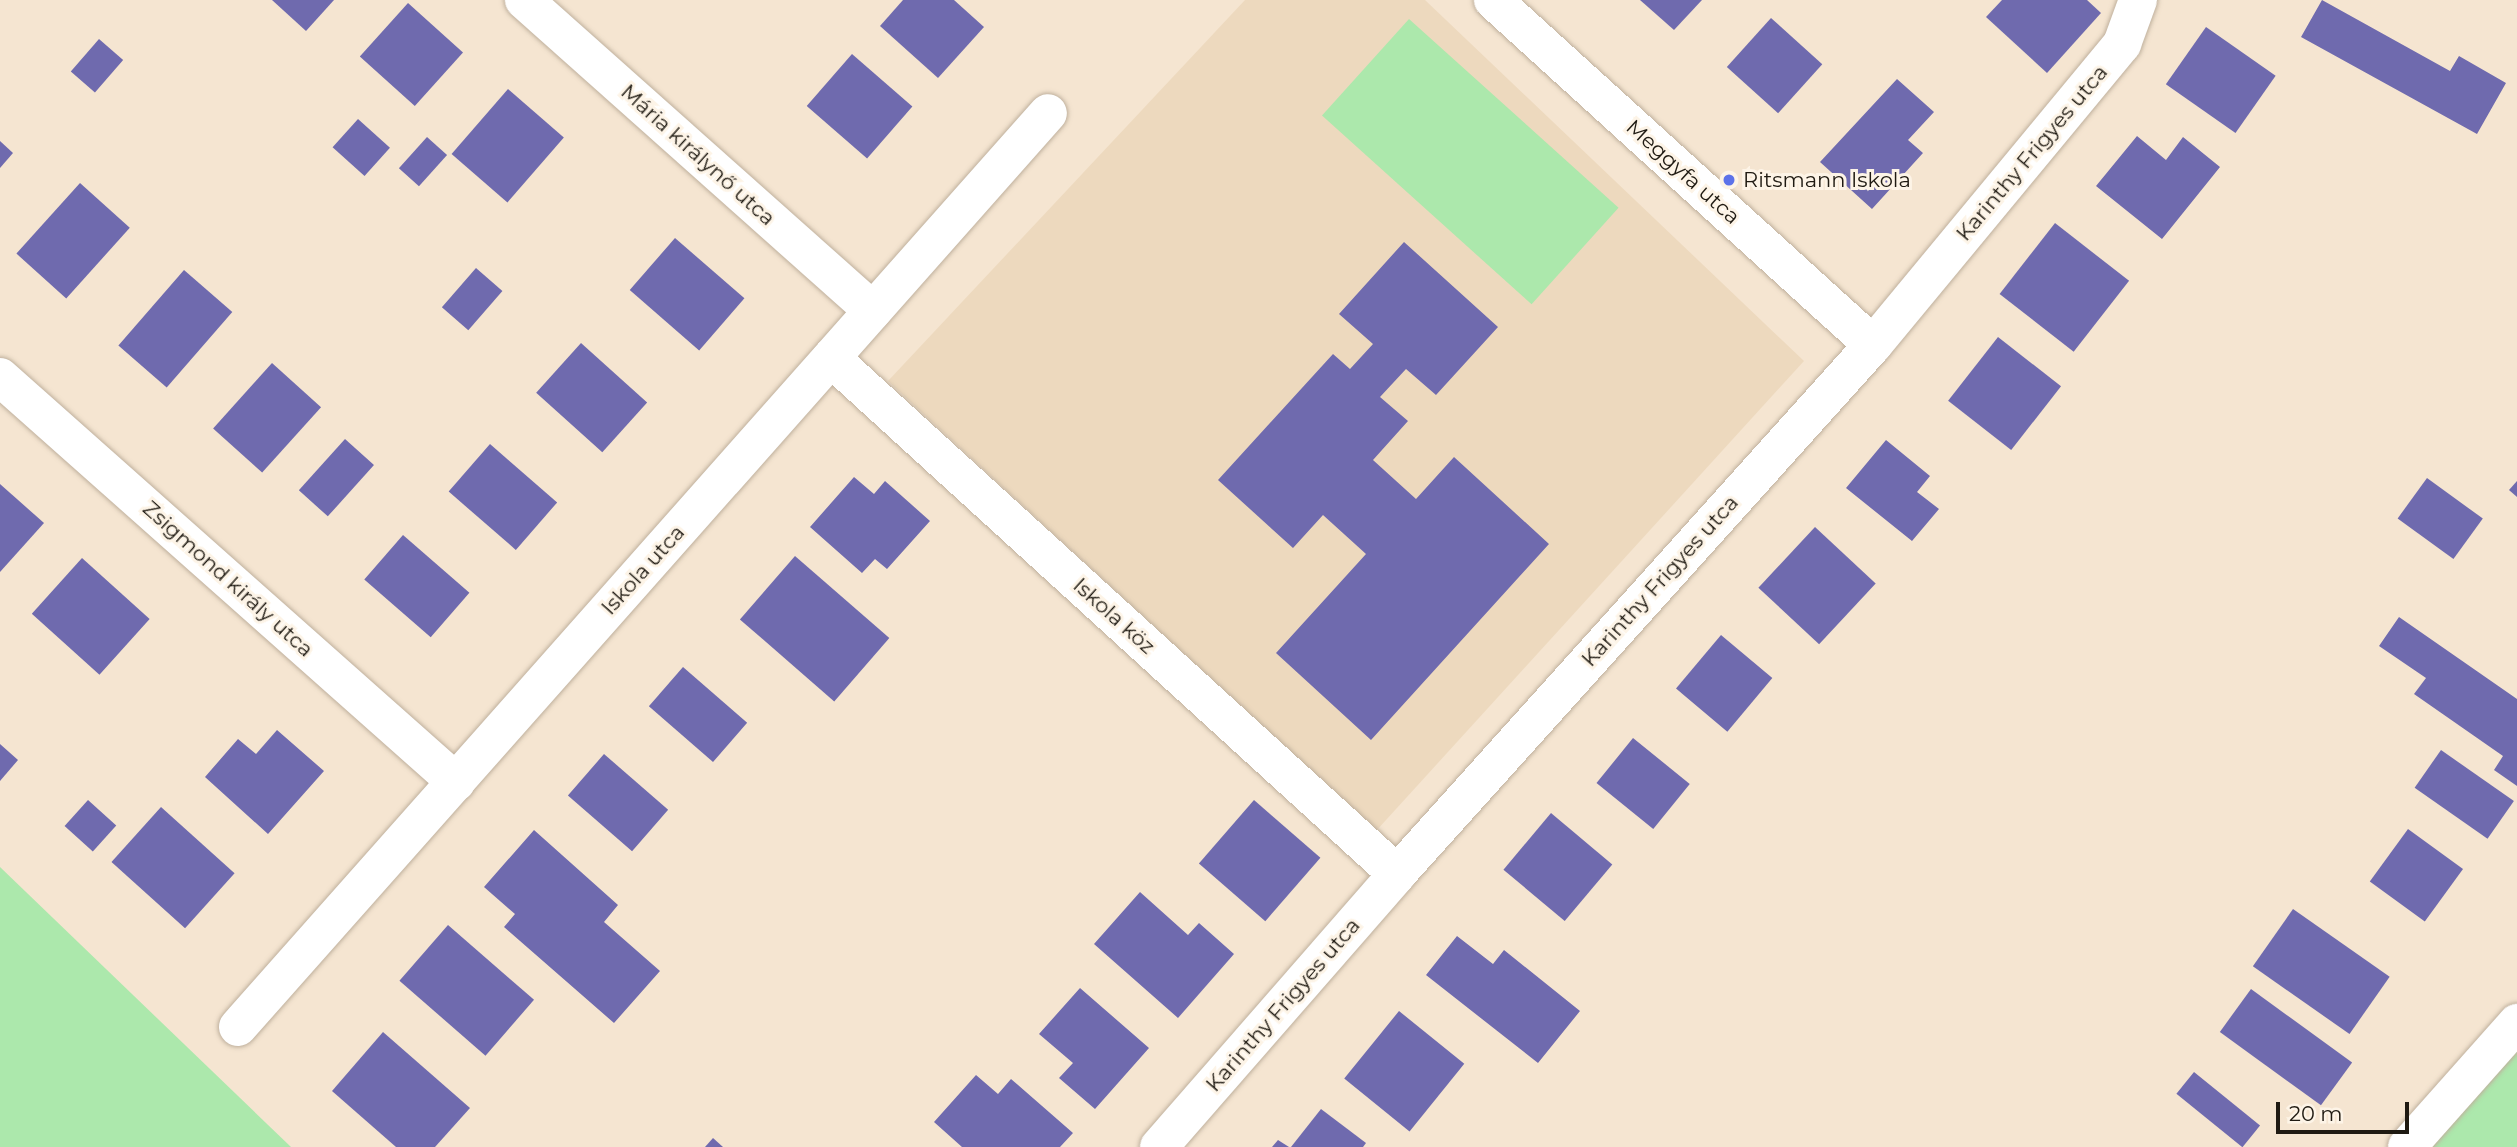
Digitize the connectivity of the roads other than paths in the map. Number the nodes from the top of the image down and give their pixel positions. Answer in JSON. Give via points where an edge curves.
{"nodes":[{"id":1,"x":524,"y":0,"type":"edge"},
{"id":2,"x":1493,"y":0,"type":"edge"},
{"id":3,"x":2138,"y":0,"type":"edge"},
{"id":4,"x":1048,"y":113,"type":"dead end"},
{"id":5,"x":873,"y":311,"type":"junction"},
{"id":6,"x":1872,"y":345,"type":"junction"},
{"id":7,"x":831,"y":358,"type":"junction"},
{"id":8,"x":0,"y":377,"type":"edge"},
{"id":9,"x":456,"y":782,"type":"junction"},
{"id":10,"x":1397,"y":874,"type":"junction"},
{"id":11,"x":2517,"y":1023,"type":"edge"},
{"id":12,"x":238,"y":1027,"type":"dead end"},
{"id":13,"x":1159,"y":1147,"type":"edge"},
{"id":14,"x":2407,"y":1147,"type":"edge"}],
"edges":[{"from":1,"to":5,"type":"street","name":"Mária királynő utca"},
{"from":2,"to":6,"type":"street","name":"Meggyfa utca"},
{"from":3,"to":6,"type":"street","name":"Karinthy Frigyes utca","via":[[2122,44]]},
{"from":4,"to":5,"type":"street","name":"Iskola utca"},
{"from":5,"to":7,"type":"street","name":"Iskola utca"},
{"from":6,"to":10,"type":"street","name":"Karinthy Frigyes utca"},
{"from":7,"to":9,"type":"street","name":"Iskola utca"},
{"from":7,"to":10,"type":"street","name":"Iskola köz"},
{"from":8,"to":9,"type":"street","name":"Zsigmond király utca"},
{"from":9,"to":12,"type":"street","name":"Iskola utca"},
{"from":10,"to":13,"type":"street","name":"Karinthy Frigyes utca"},
{"from":11,"to":14,"type":"street"}]}
